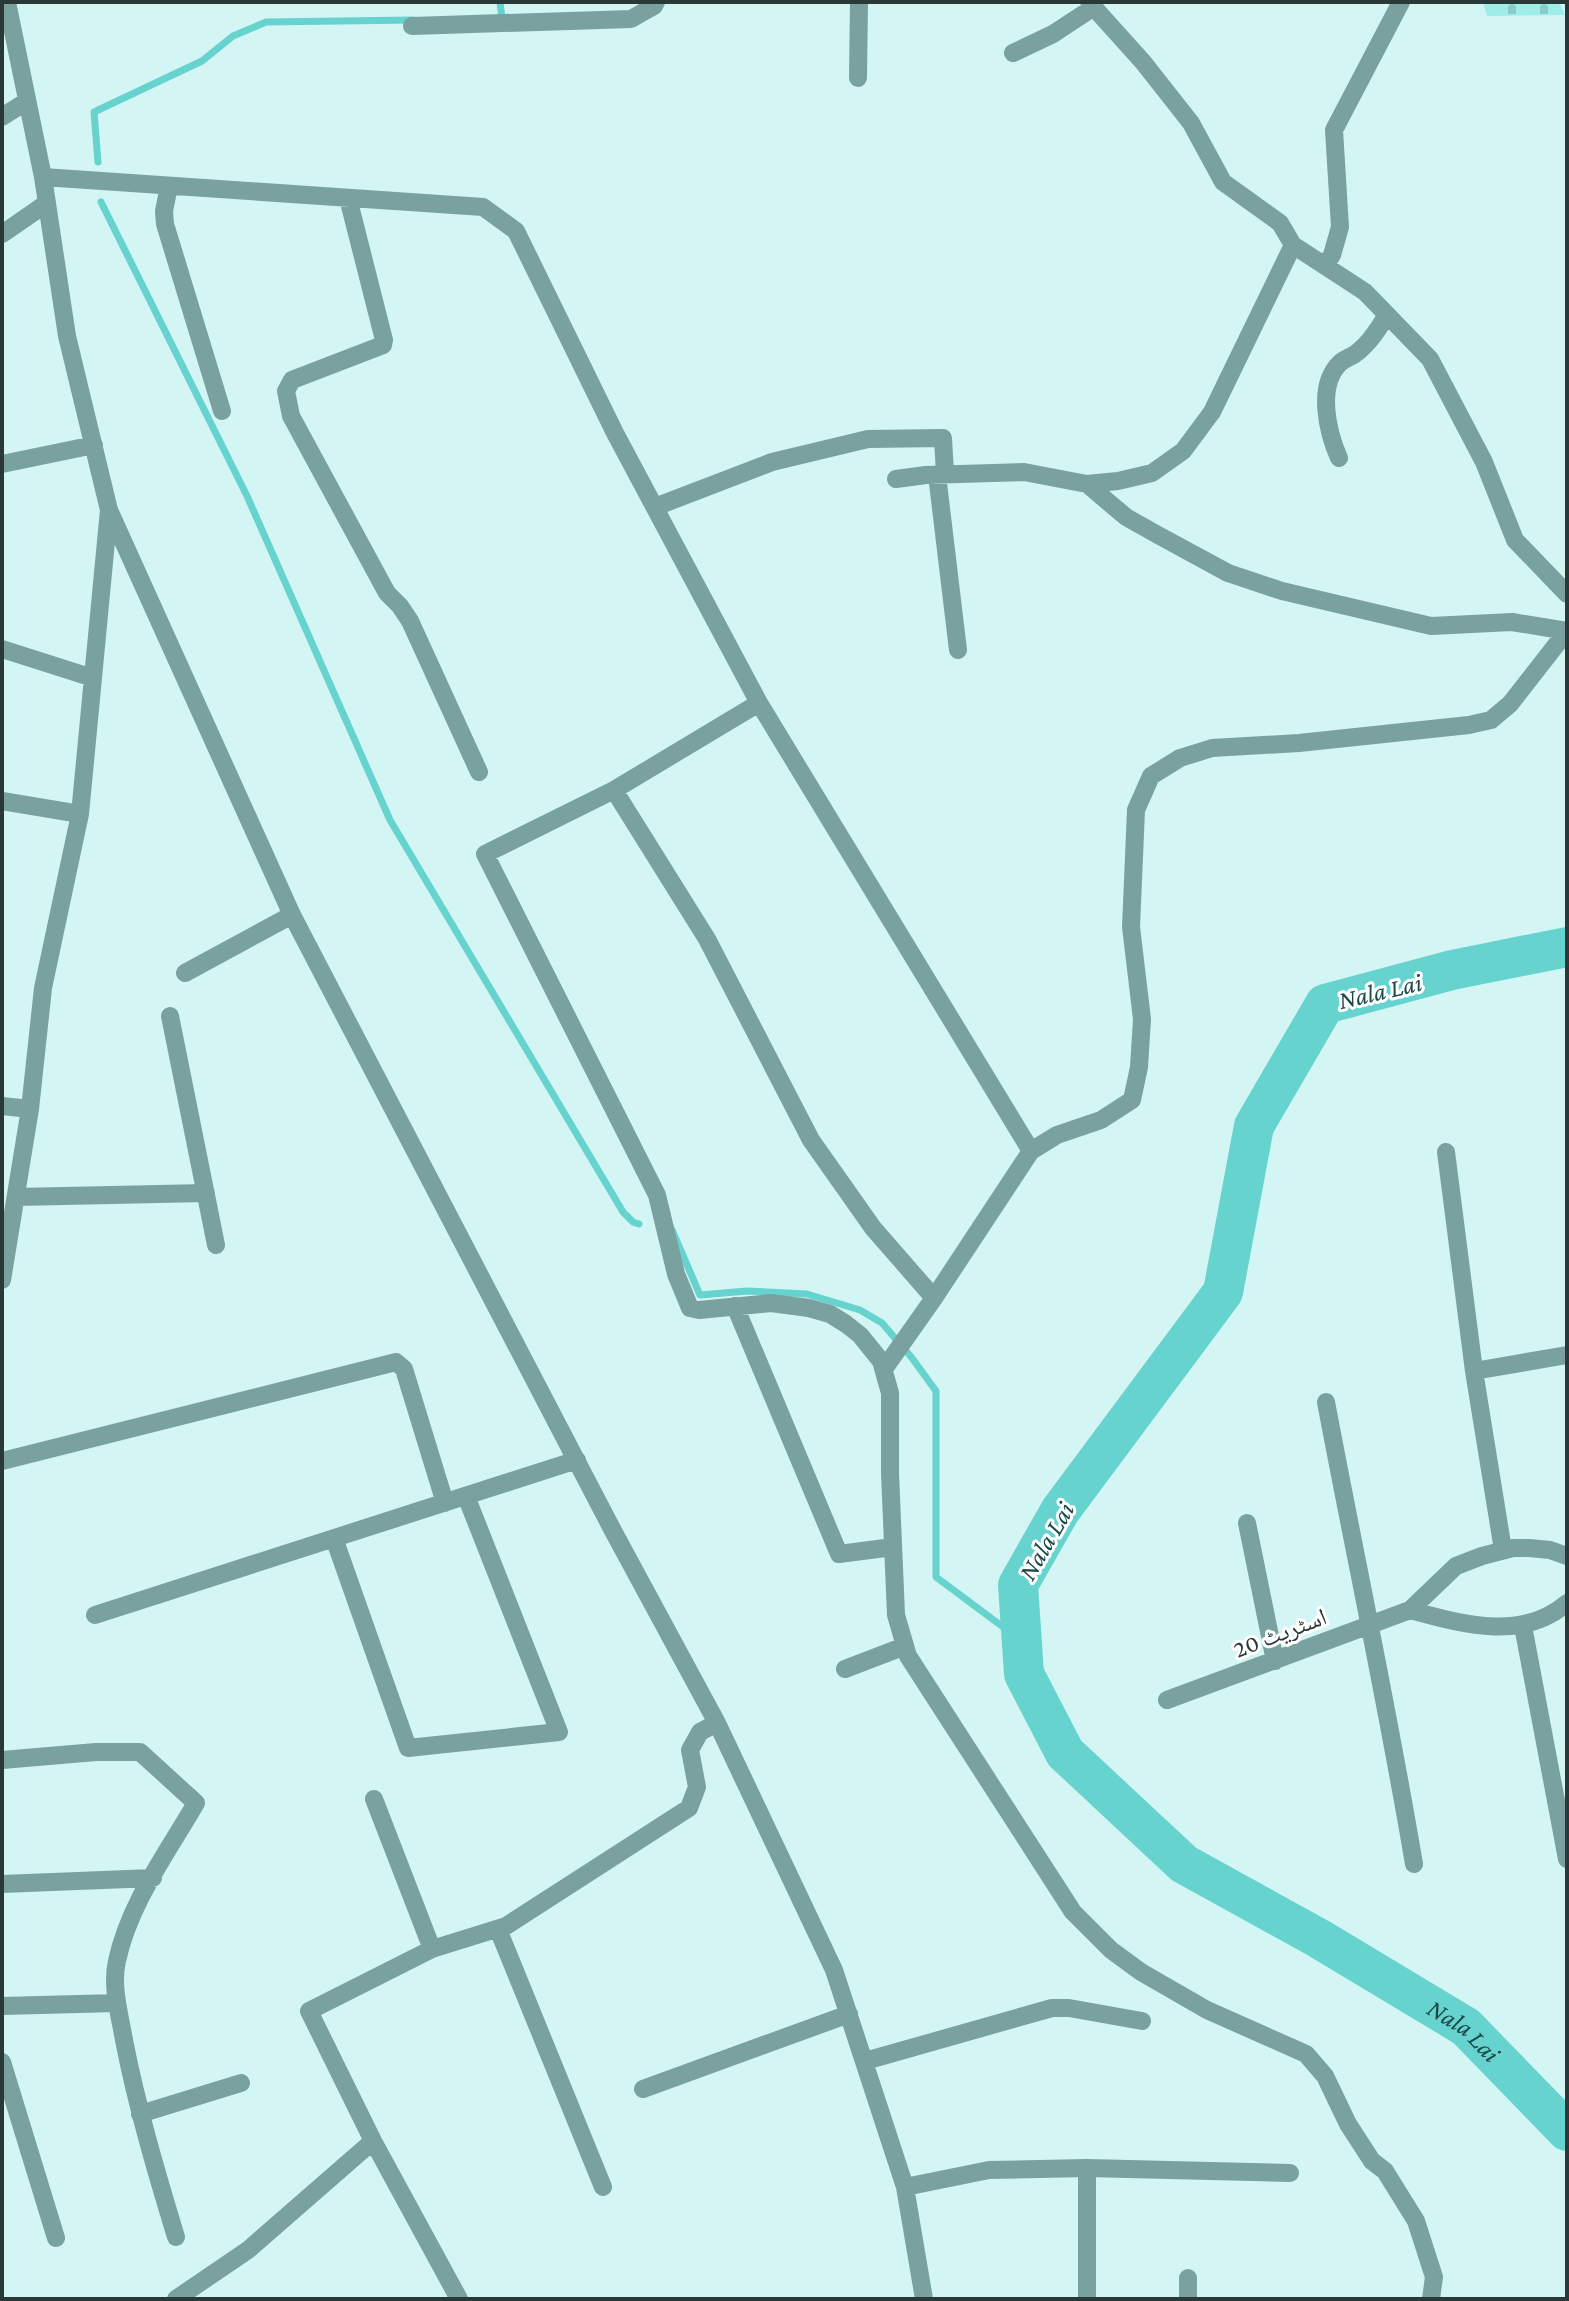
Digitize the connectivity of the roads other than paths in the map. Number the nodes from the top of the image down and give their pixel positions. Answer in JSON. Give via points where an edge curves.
{"nodes":[{"id":1,"x":7,"y":2,"type":"edge"},
{"id":2,"x":656,"y":2,"type":"edge"},
{"id":3,"x":859,"y":2,"type":"edge"},
{"id":4,"x":1401,"y":2,"type":"edge"},
{"id":5,"x":1092,"y":4,"type":"edge"},
{"id":6,"x":412,"y":26,"type":"dead end"},
{"id":7,"x":1013,"y":53,"type":"dead end"},
{"id":8,"x":858,"y":78,"type":"dead end"},
{"id":9,"x":27,"y":101,"type":"junction"},
{"id":10,"x":2,"y":117,"type":"edge"},
{"id":11,"x":43,"y":177,"type":"junction"},
{"id":12,"x":169,"y":186,"type":"junction"},
{"id":13,"x":348,"y":198,"type":"junction"},
{"id":14,"x":47,"y":203,"type":"junction"},
{"id":15,"x":2,"y":234,"type":"edge"},
{"id":16,"x":1293,"y":245,"type":"junction"},
{"id":17,"x":1325,"y":266,"type":"junction"},
{"id":18,"x":1387,"y":315,"type":"junction"},
{"id":19,"x":222,"y":411,"type":"dead end"},
{"id":20,"x":94,"y":445,"type":"junction"},
{"id":21,"x":1339,"y":458,"type":"dead end"},
{"id":22,"x":2,"y":464,"type":"edge"},
{"id":23,"x":941,"y":474,"type":"junction"},
{"id":24,"x":896,"y":479,"type":"dead end"},
{"id":25,"x":1087,"y":484,"type":"junction"},
{"id":26,"x":655,"y":507,"type":"junction"},
{"id":27,"x":109,"y":510,"type":"junction"},
{"id":28,"x":1567,"y":594,"type":"edge"},
{"id":29,"x":1567,"y":631,"type":"edge"},
{"id":30,"x":2,"y":649,"type":"edge"},
{"id":31,"x":958,"y":650,"type":"dead end"},
{"id":32,"x":93,"y":678,"type":"junction"},
{"id":33,"x":759,"y":703,"type":"junction"},
{"id":34,"x":479,"y":772,"type":"dead end"},
{"id":35,"x":614,"y":790,"type":"junction"},
{"id":36,"x":2,"y":801,"type":"edge"},
{"id":37,"x":80,"y":814,"type":"junction"},
{"id":38,"x":292,"y":915,"type":"junction"},
{"id":39,"x":185,"y":973,"type":"dead end"},
{"id":40,"x":170,"y":1016,"type":"dead end"},
{"id":41,"x":2,"y":1106,"type":"edge"},
{"id":42,"x":30,"y":1109,"type":"junction"},
{"id":43,"x":1031,"y":1151,"type":"junction"},
{"id":44,"x":1446,"y":1152,"type":"dead end"},
{"id":45,"x":206,"y":1193,"type":"junction"},
{"id":46,"x":16,"y":1197,"type":"junction"},
{"id":47,"x":216,"y":1245,"type":"dead end"},
{"id":48,"x":2,"y":1280,"type":"edge"},
{"id":49,"x":934,"y":1298,"type":"junction"},
{"id":50,"x":735,"y":1306,"type":"junction"},
{"id":51,"x":1567,"y":1355,"type":"edge"},
{"id":52,"x":884,"y":1369,"type":"junction"},
{"id":53,"x":1474,"y":1371,"type":"junction"},
{"id":54,"x":1326,"y":1402,"type":"dead end"},
{"id":55,"x":577,"y":1460,"type":"junction"},
{"id":56,"x":2,"y":1461,"type":"edge"},
{"id":57,"x":466,"y":1496,"type":"junction"},
{"id":58,"x":445,"y":1503,"type":"junction"},
{"id":59,"x":1247,"y":1523,"type":"dead end"},
{"id":60,"x":334,"y":1538,"type":"junction"},
{"id":61,"x":893,"y":1547,"type":"junction"},
{"id":62,"x":1503,"y":1550,"type":"junction"},
{"id":63,"x":1567,"y":1556,"type":"edge"},
{"id":64,"x":1567,"y":1603,"type":"edge"},
{"id":65,"x":1410,"y":1610,"type":"junction"},
{"id":66,"x":95,"y":1615,"type":"dead end"},
{"id":67,"x":1368,"y":1624,"type":"junction"},
{"id":68,"x":1523,"y":1626,"type":"junction"},
{"id":69,"x":905,"y":1646,"type":"junction"},
{"id":70,"x":1275,"y":1661,"type":"junction"},
{"id":71,"x":845,"y":1669,"type":"dead end"},
{"id":72,"x":1167,"y":1700,"type":"dead end"},
{"id":73,"x":717,"y":1723,"type":"junction"},
{"id":74,"x":2,"y":1760,"type":"edge"},
{"id":75,"x":374,"y":1799,"type":"dead end"},
{"id":76,"x":1567,"y":1859,"type":"edge"},
{"id":77,"x":1414,"y":1864,"type":"dead end"},
{"id":78,"x":153,"y":1878,"type":"junction"},
{"id":79,"x":2,"y":1884,"type":"edge"},
{"id":80,"x":498,"y":1929,"type":"junction"},
{"id":81,"x":432,"y":1949,"type":"junction"},
{"id":82,"x":117,"y":2003,"type":"junction"},
{"id":83,"x":2,"y":2006,"type":"edge"},
{"id":84,"x":849,"y":2014,"type":"junction"},
{"id":85,"x":1142,"y":2021,"type":"dead end"},
{"id":86,"x":865,"y":2061,"type":"junction"},
{"id":87,"x":2,"y":2062,"type":"edge"},
{"id":88,"x":241,"y":2083,"type":"dead end"},
{"id":89,"x":643,"y":2089,"type":"dead end"},
{"id":90,"x":140,"y":2114,"type":"junction"},
{"id":91,"x":11,"y":2118,"type":"edge"},
{"id":92,"x":373,"y":2141,"type":"junction"},
{"id":93,"x":1087,"y":2168,"type":"junction"},
{"id":94,"x":1290,"y":2173,"type":"dead end"},
{"id":95,"x":603,"y":2187,"type":"dead end"},
{"id":96,"x":905,"y":2187,"type":"junction"},
{"id":97,"x":176,"y":2237,"type":"dead end"},
{"id":98,"x":56,"y":2238,"type":"dead end"},
{"id":99,"x":1188,"y":2278,"type":"dead end"},
{"id":100,"x":176,"y":2299,"type":"edge"},
{"id":101,"x":459,"y":2299,"type":"edge"},
{"id":102,"x":924,"y":2299,"type":"edge"},
{"id":103,"x":1087,"y":2299,"type":"edge"},
{"id":104,"x":1188,"y":2299,"type":"edge"},
{"id":105,"x":1431,"y":2299,"type":"edge"}],
"edges":[{"from":1,"to":9,"type":"street"},
{"from":2,"to":6,"type":"street","via":[[631,19]]},
{"from":3,"to":8,"type":"street"},
{"from":4,"to":17,"type":"street","via":[[1334,130],[1340,227]]},
{"from":5,"to":7,"type":"street","via":[[1053,34]]},
{"from":5,"to":16,"type":"street","via":[[1191,123],[1223,182],[1280,223]]},
{"from":9,"to":10,"type":"street"},
{"from":9,"to":11,"type":"street"},
{"from":11,"to":12,"type":"street"},
{"from":11,"to":14,"type":"street"},
{"from":12,"to":13,"type":"street"},
{"from":12,"to":19,"type":"street","via":[[165,224]]},
{"from":13,"to":26,"type":"street","via":[[483,207],[516,231]]},
{"from":13,"to":34,"type":"street","via":[[383,345],[292,380],[286,391],[291,416],[387,593],[410,621]]},
{"from":14,"to":15,"type":"street"},
{"from":14,"to":20,"type":"street","via":[[67,336]]},
{"from":16,"to":17,"type":"street"},
{"from":16,"to":25,"type":"street","via":[[1212,412],[1183,451],[1152,473]]},
{"from":17,"to":18,"type":"street","via":[[1365,292]]},
{"from":18,"to":21,"type":"street","via":[[1371,339],[1332,373],[1329,436]]},
{"from":18,"to":28,"type":"street","via":[[1430,359],[1484,462],[1515,540]]},
{"from":20,"to":22,"type":"street"},
{"from":20,"to":27,"type":"street"},
{"from":23,"to":24,"type":"street"},
{"from":23,"to":25,"type":"street","via":[[1024,472]]},
{"from":23,"to":26,"type":"street","via":[[943,438],[868,439],[772,462]]},
{"from":23,"to":31,"type":"street"},
{"from":25,"to":29,"type":"street","via":[[1126,517],[1158,535],[1228,573],[1282,591],[1431,626],[1512,622]]},
{"from":26,"to":33,"type":"street"},
{"from":27,"to":32,"type":"street"},
{"from":27,"to":38,"type":"street"},
{"from":29,"to":43,"type":"street","via":[[1510,704],[1491,720],[1212,748],[1180,758],[1151,776],[1136,810],[1131,927],[1142,1019],[1132,1100]]},
{"from":30,"to":32,"type":"street"},
{"from":32,"to":37,"type":"street"},
{"from":33,"to":35,"type":"street"},
{"from":33,"to":43,"type":"street"},
{"from":35,"to":49,"type":"street","via":[[707,939],[811,1140],[873,1228]]},
{"from":35,"to":50,"type":"street","via":[[485,854],[657,1195],[690,1308]]},
{"from":36,"to":37,"type":"street"},
{"from":37,"to":42,"type":"street","via":[[43,988]]},
{"from":38,"to":39,"type":"street"},
{"from":38,"to":55,"type":"street"},
{"from":40,"to":45,"type":"street"},
{"from":41,"to":42,"type":"street"},
{"from":42,"to":46,"type":"street"},
{"from":43,"to":49,"type":"street"},
{"from":44,"to":53,"type":"street"},
{"from":45,"to":46,"type":"street"},
{"from":45,"to":47,"type":"street"},
{"from":46,"to":48,"type":"street"},
{"from":49,"to":52,"type":"street"},
{"from":50,"to":52,"type":"street","via":[[771,1303],[830,1314],[860,1335]]},
{"from":50,"to":61,"type":"street","via":[[839,1554]]},
{"from":51,"to":53,"type":"street"},
{"from":52,"to":61,"type":"street","via":[[890,1393]]},
{"from":53,"to":62,"type":"street"},
{"from":54,"to":67,"type":"street"},
{"from":55,"to":57,"type":"street"},
{"from":55,"to":73,"type":"street"},
{"from":56,"to":58,"type":"street","via":[[396,1362],[404,1369]]},
{"from":57,"to":58,"type":"street"},
{"from":57,"to":60,"type":"street","via":[[559,1732],[408,1748]]},
{"from":58,"to":60,"type":"street"},
{"from":59,"to":70,"type":"street"},
{"from":60,"to":66,"type":"street"},
{"from":61,"to":69,"type":"street","via":[[896,1615]]},
{"from":62,"to":63,"type":"street","name":"اسٹریٹ 20","via":[[1529,1548]]},
{"from":62,"to":65,"type":"street","name":"اسٹریٹ 20","via":[[1456,1566]]},
{"from":64,"to":68,"type":"street"},
{"from":65,"to":67,"type":"street","name":"اسٹریٹ 20"},
{"from":65,"to":68,"type":"street","via":[[1482,1626]]},
{"from":67,"to":70,"type":"street","name":"اسٹریٹ 20"},
{"from":67,"to":77,"type":"street"},
{"from":68,"to":76,"type":"street"},
{"from":69,"to":71,"type":"street"},
{"from":69,"to":105,"type":"street","via":[[1073,1912],[1141,1972],[1207,2010],[1306,2054],[1325,2076],[1348,2124],[1416,2221],[1434,2277]]},
{"from":70,"to":72,"type":"street","name":"اسٹریٹ 20"},
{"from":73,"to":80,"type":"street","via":[[700,1732],[690,1750],[697,1787],[689,1808]]},
{"from":73,"to":84,"type":"street","via":[[834,1970]]},
{"from":74,"to":78,"type":"street","via":[[96,1752],[140,1752],[148,1757],[196,1803]]},
{"from":75,"to":81,"type":"street"},
{"from":78,"to":79,"type":"street"},
{"from":78,"to":82,"type":"street","via":[[122,1944],[116,1965]]},
{"from":80,"to":81,"type":"street"},
{"from":80,"to":95,"type":"street"},
{"from":81,"to":92,"type":"street","via":[[309,2011]]},
{"from":82,"to":83,"type":"street"},
{"from":82,"to":90,"type":"street"},
{"from":84,"to":86,"type":"street"},
{"from":84,"to":89,"type":"street"},
{"from":85,"to":86,"type":"street","via":[[1052,2008]]},
{"from":86,"to":96,"type":"street"},
{"from":87,"to":91,"type":"street"},
{"from":88,"to":90,"type":"street"},
{"from":90,"to":97,"type":"street"},
{"from":91,"to":98,"type":"street"},
{"from":92,"to":100,"type":"street","via":[[248,2250]]},
{"from":92,"to":101,"type":"street"},
{"from":93,"to":94,"type":"street"},
{"from":93,"to":96,"type":"street","via":[[989,2170]]},
{"from":93,"to":103,"type":"street"},
{"from":96,"to":102,"type":"street"},
{"from":99,"to":104,"type":"street"}]}
